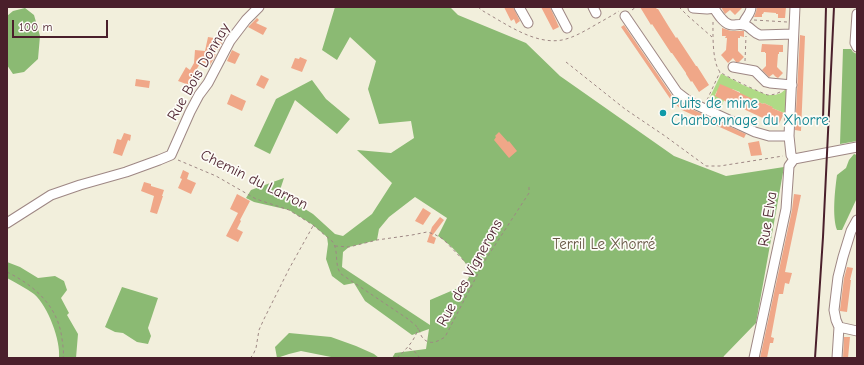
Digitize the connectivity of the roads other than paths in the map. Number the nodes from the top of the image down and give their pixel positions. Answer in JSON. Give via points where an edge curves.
{"nodes":[{"id":1,"x":259,"y":7,"type":"edge"},
{"id":2,"x":519,"y":7,"type":"edge"},
{"id":3,"x":556,"y":7,"type":"edge"},
{"id":4,"x":751,"y":7,"type":"edge"},
{"id":5,"x":795,"y":7,"type":"edge"},
{"id":6,"x":856,"y":7,"type":"edge"},
{"id":7,"x":693,"y":8,"type":"edge"},
{"id":8,"x":714,"y":8,"type":"edge"},
{"id":9,"x":622,"y":13,"type":"road end"},
{"id":10,"x":857,"y":13,"type":"edge"},
{"id":11,"x":528,"y":23,"type":"dead end"},
{"id":12,"x":745,"y":26,"type":"junction"},
{"id":13,"x":567,"y":28,"type":"dead end"},
{"id":14,"x":793,"y":34,"type":"junction"},
{"id":15,"x":857,"y":47,"type":"edge"},
{"id":16,"x":733,"y":67,"type":"dead end"},
{"id":17,"x":792,"y":84,"type":"junction"},
{"id":18,"x":789,"y":136,"type":"junction"},
{"id":19,"x":857,"y":147,"type":"edge"},
{"id":20,"x":793,"y":157,"type":"junction"},
{"id":21,"x":857,"y":220,"type":"edge"},
{"id":22,"x":7,"y":223,"type":"edge"},
{"id":23,"x":839,"y":327,"type":"junction"},
{"id":24,"x":857,"y":331,"type":"edge"},
{"id":25,"x":754,"y":358,"type":"edge"},
{"id":26,"x":837,"y":358,"type":"edge"}],
"edges":[{"from":1,"to":22,"type":"street","name":"Rue Bois Donnay","via":[[230,41],[199,95],[171,155],[51,195]]},
{"from":2,"to":11,"type":"street"},
{"from":3,"to":13,"type":"street"},
{"from":4,"to":12,"type":"street","via":[[744,21]]},
{"from":5,"to":14,"type":"street","name":"Rue Elva"},
{"from":6,"to":10,"type":"street"},
{"from":7,"to":8,"type":"street"},
{"from":8,"to":12,"type":"street","via":[[726,24]]},
{"from":9,"to":18,"type":"street","via":[[685,99],[760,134]]},
{"from":10,"to":15,"type":"street"},
{"from":12,"to":14,"type":"street","via":[[760,35]]},
{"from":14,"to":17,"type":"street","name":"Rue Elva"},
{"from":16,"to":17,"type":"street","via":[[756,71],[770,83]]},
{"from":17,"to":18,"type":"street","name":"Rue Elva"},
{"from":18,"to":20,"type":"street","name":"Rue Elva"},
{"from":19,"to":20,"type":"street"},
{"from":20,"to":25,"type":"street","name":"Rue Elva","via":[[789,166],[786,210]]},
{"from":21,"to":23,"type":"street","via":[[851,231],[838,277],[834,310]]},
{"from":23,"to":24,"type":"street"},
{"from":23,"to":26,"type":"street"}]}
